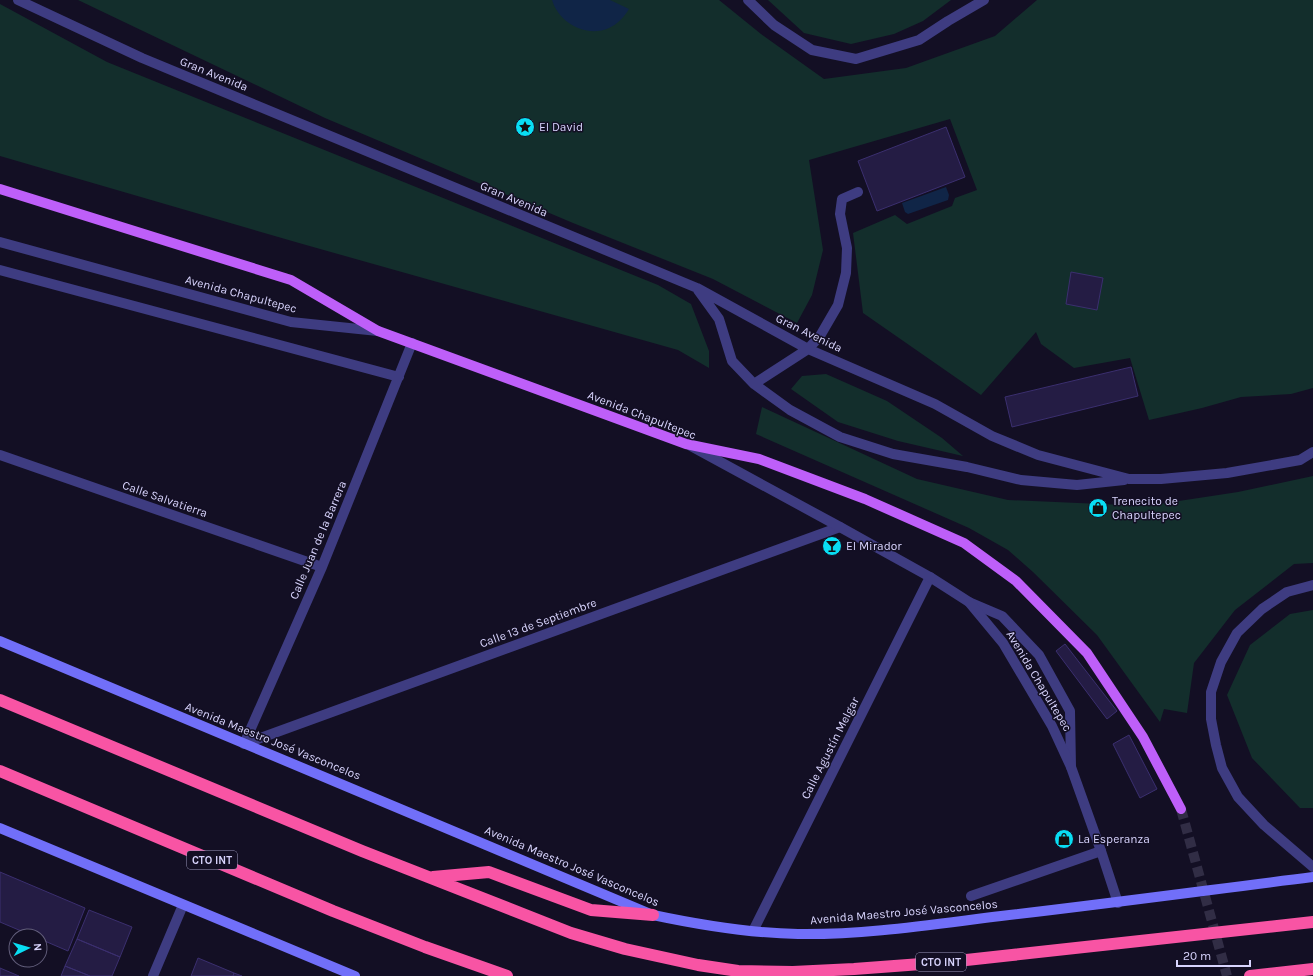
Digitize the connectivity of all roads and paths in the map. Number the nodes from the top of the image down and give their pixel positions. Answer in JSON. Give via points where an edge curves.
{"nodes":[{"id":1,"x":18,"y":0,"type":"edge"},
{"id":2,"x":748,"y":0,"type":"edge"},
{"id":3,"x":984,"y":0,"type":"edge"},
{"id":4,"x":0,"y":189,"type":"edge"},
{"id":5,"x":858,"y":192,"type":"dead end"},
{"id":6,"x":0,"y":242,"type":"edge"},
{"id":7,"x":0,"y":270,"type":"edge"},
{"id":8,"x":697,"y":288,"type":"junction"},
{"id":9,"x":378,"y":331,"type":"junction"},
{"id":10,"x":412,"y":343,"type":"junction"},
{"id":11,"x":808,"y":350,"type":"junction"},
{"id":12,"x":399,"y":377,"type":"junction"},
{"id":13,"x":754,"y":384,"type":"junction"},
{"id":14,"x":686,"y":444,"type":"junction"},
{"id":15,"x":1313,"y":452,"type":"edge"},
{"id":16,"x":0,"y":455,"type":"edge"},
{"id":17,"x":1130,"y":479,"type":"junction"},
{"id":18,"x":840,"y":527,"type":"junction"},
{"id":19,"x":322,"y":567,"type":"junction"},
{"id":20,"x":930,"y":578,"type":"junction"},
{"id":21,"x":1313,"y":585,"type":"edge"},
{"id":22,"x":969,"y":602,"type":"junction"},
{"id":23,"x":0,"y":641,"type":"edge"},
{"id":24,"x":0,"y":700,"type":"edge"},
{"id":25,"x":244,"y":744,"type":"junction"},
{"id":26,"x":1071,"y":766,"type":"junction"},
{"id":27,"x":0,"y":771,"type":"edge"},
{"id":28,"x":1181,"y":809,"type":"tunnel mouth"},
{"id":29,"x":0,"y":828,"type":"edge"},
{"id":30,"x":1101,"y":851,"type":"junction"},
{"id":31,"x":1313,"y":867,"type":"edge"},
{"id":32,"x":429,"y":877,"type":"junction"},
{"id":33,"x":1313,"y":877,"type":"edge"},
{"id":34,"x":971,"y":896,"type":"dead end"},
{"id":35,"x":1118,"y":903,"type":"junction"},
{"id":36,"x":183,"y":905,"type":"junction"},
{"id":37,"x":653,"y":915,"type":"junction"},
{"id":38,"x":1313,"y":922,"type":"edge"},
{"id":39,"x":753,"y":931,"type":"junction"},
{"id":40,"x":1313,"y":969,"type":"edge"},
{"id":41,"x":1264,"y":975,"type":"edge"},
{"id":42,"x":153,"y":976,"type":"edge"},
{"id":43,"x":355,"y":976,"type":"edge"},
{"id":44,"x":507,"y":976,"type":"edge"},
{"id":45,"x":1250,"y":976,"type":"edge"}],
"edges":[{"from":1,"to":8,"type":"street","name":"Gran Avenida","via":[[142,58]]},
{"from":2,"to":3,"type":"street","via":[[774,25],[812,50],[856,59],[919,40]]},
{"from":4,"to":9,"type":"main road","via":[[291,280]]},
{"from":5,"to":11,"type":"street","via":[[842,198],[840,214],[847,248],[846,273],[838,305],[820,336]]},
{"from":6,"to":9,"type":"street","name":"Avenida Chapultepec","via":[[291,322]]},
{"from":7,"to":12,"type":"street"},
{"from":8,"to":11,"type":"street","name":"Gran Avenida"},
{"from":8,"to":13,"type":"street","via":[[719,319],[732,361]]},
{"from":9,"to":10,"type":"main road","name":"Avenida Chapultepec"},
{"from":10,"to":12,"type":"street","name":"Calle Juan de la Barrera"},
{"from":10,"to":14,"type":"main road","name":"Avenida Chapultepec"},
{"from":11,"to":13,"type":"street"},
{"from":11,"to":17,"type":"street","name":"Gran Avenida","via":[[935,404],[992,436],[1038,455]]},
{"from":12,"to":19,"type":"street","name":"Calle Juan de la Barrera"},
{"from":13,"to":17,"type":"street","via":[[790,410],[840,437],[893,454],[1021,480],[1077,485]]},
{"from":14,"to":18,"type":"street","name":"Avenida Chapultepec"},
{"from":14,"to":28,"type":"main road","via":[[759,459],[865,499],[964,543],[1016,582],[1087,653],[1143,737]]},
{"from":15,"to":17,"type":"street","via":[[1300,460],[1226,473]]},
{"from":16,"to":19,"type":"street","name":"Calle Salvatierra"},
{"from":18,"to":20,"type":"street","name":"Avenida Chapultepec"},
{"from":18,"to":25,"type":"street","name":"Calle 13 de Septiembre"},
{"from":19,"to":25,"type":"street","name":"Calle Juan de la Barrera"},
{"from":20,"to":22,"type":"street","name":"Avenida Chapultepec"},
{"from":20,"to":39,"type":"street","name":"Calle Agustín Melgar"},
{"from":21,"to":31,"type":"street","via":[[1287,592],[1262,609],[1237,632],[1221,662],[1211,692],[1211,719],[1222,768],[1238,797],[1264,825]]},
{"from":22,"to":26,"type":"street","name":"Avenida Chapultepec","via":[[1003,643],[1052,726]]},
{"from":22,"to":26,"type":"street","via":[[1002,616],[1039,655],[1070,711]]},
{"from":23,"to":25,"type":"main road","name":"Avenida Maestro José Vasconcelos"},
{"from":24,"to":32,"type":"highway","number":"CTO INT"},
{"from":25,"to":37,"type":"main road","name":"Avenida Maestro José Vasconcelos"},
{"from":26,"to":30,"type":"street","name":"Avenida Chapultepec"},
{"from":27,"to":44,"type":"highway","number":"CTO INT","via":[[333,912]]},
{"from":29,"to":36,"type":"main road"},
{"from":30,"to":34,"type":"street"},
{"from":30,"to":35,"type":"street","name":"Avenida Chapultepec"},
{"from":32,"to":37,"type":"highway","via":[[489,872],[591,910]]},
{"from":32,"to":38,"type":"highway","number":"CTO INT","via":[[571,933],[617,947],[698,965],[738,970],[793,972],[948,962]]},
{"from":33,"to":35,"type":"main road","name":"Avenida Maestro José Vasconcelos"},
{"from":35,"to":39,"type":"main road","name":"Avenida Maestro José Vasconcelos","via":[[851,932],[798,934]]},
{"from":36,"to":42,"type":"street"},
{"from":36,"to":43,"type":"main road"},
{"from":37,"to":39,"type":"main road","name":"Avenida Maestro José Vasconcelos","via":[[694,924]]},
{"from":40,"to":41,"type":"highway"},
{"from":41,"to":45,"type":"highway"}]}
